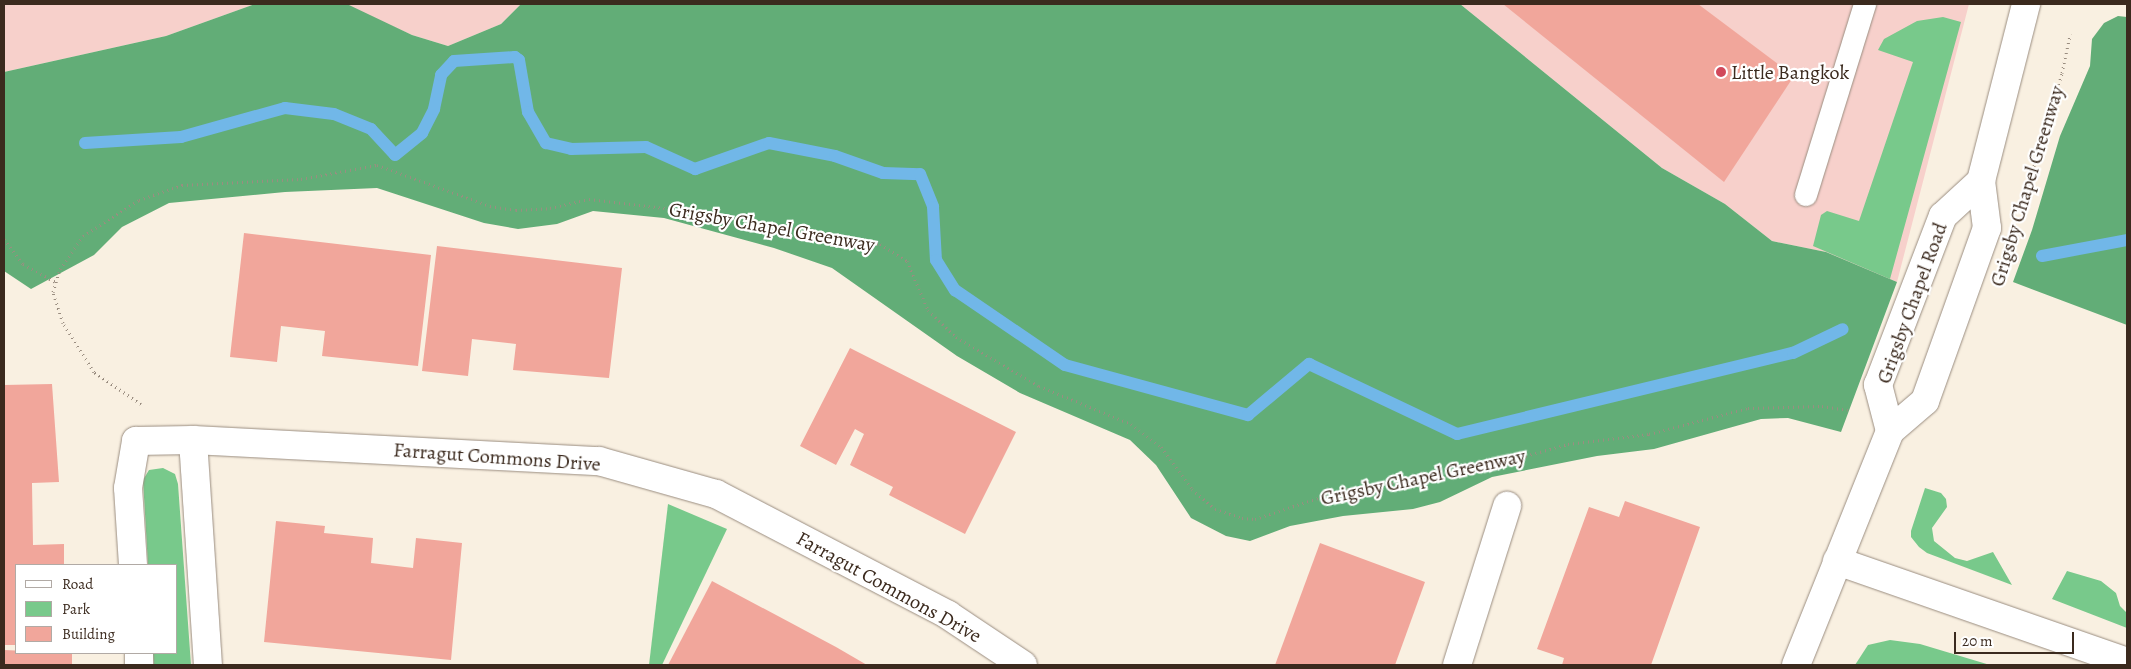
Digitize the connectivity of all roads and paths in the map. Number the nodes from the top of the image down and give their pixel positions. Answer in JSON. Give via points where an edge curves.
{"nodes":[{"id":1,"x":1865,"y":4,"type":"edge"},
{"id":2,"x":2026,"y":4,"type":"edge"},
{"id":3,"x":2070,"y":34,"type":"dead end"},
{"id":4,"x":1981,"y":181,"type":"junction"},
{"id":5,"x":1806,"y":195,"type":"dead end"},
{"id":6,"x":2019,"y":215,"type":"dead end"},
{"id":7,"x":4,"y":239,"type":"edge"},
{"id":8,"x":56,"y":282,"type":"junction"},
{"id":9,"x":147,"y":409,"type":"dead end"},
{"id":10,"x":1850,"y":410,"type":"dead end"},
{"id":11,"x":1890,"y":431,"type":"junction"},
{"id":12,"x":193,"y":440,"type":"junction"},
{"id":13,"x":1507,"y":506,"type":"dead end"},
{"id":14,"x":1837,"y":560,"type":"junction"},
{"id":15,"x":133,"y":564,"type":"edge"},
{"id":16,"x":2127,"y":662,"type":"edge"},
{"id":17,"x":208,"y":665,"type":"edge"},
{"id":18,"x":1023,"y":665,"type":"edge"},
{"id":19,"x":1457,"y":665,"type":"edge"},
{"id":20,"x":1796,"y":665,"type":"edge"}],
"edges":[{"from":1,"to":5,"type":"lane"},
{"from":2,"to":4,"type":"street"},
{"from":3,"to":6,"type":"path","name":"Grigsby Chapel Greenway","via":[[2062,73]]},
{"from":4,"to":11,"type":"street","name":"Grigsby Chapel Greenway","via":[[1987,228],[1925,401]]},
{"from":4,"to":11,"type":"street","name":"Grigsby Chapel Road","via":[[1943,216],[1878,385]]},
{"from":7,"to":8,"type":"path","via":[[23,264]]},
{"from":8,"to":9,"type":"path","name":"Grigsby Chapel Greenway","via":[[53,292],[63,323],[94,372]]},
{"from":8,"to":10,"type":"path","name":"Grigsby Chapel Greenway","via":[[60,269],[83,236],[139,200],[182,185],[301,179],[377,165],[398,170],[466,199],[499,207],[550,208],[589,199],[715,214],[871,242],[907,261],[928,310],[956,337],[1039,386],[1132,424],[1161,447],[1192,489],[1215,509],[1256,518],[1342,490],[1463,472],[1568,444],[1649,434],[1748,408],[1822,406]]},
{"from":11,"to":14,"type":"street"},
{"from":12,"to":15,"type":"street","name":"Farragut Commons Drive","via":[[136,441],[128,488]]},
{"from":12,"to":17,"type":"street"},
{"from":12,"to":18,"type":"street","name":"Farragut Commons Drive","via":[[599,461],[716,494],[948,615]]},
{"from":13,"to":19,"type":"street"},
{"from":14,"to":16,"type":"street"},
{"from":14,"to":20,"type":"street"}]}
